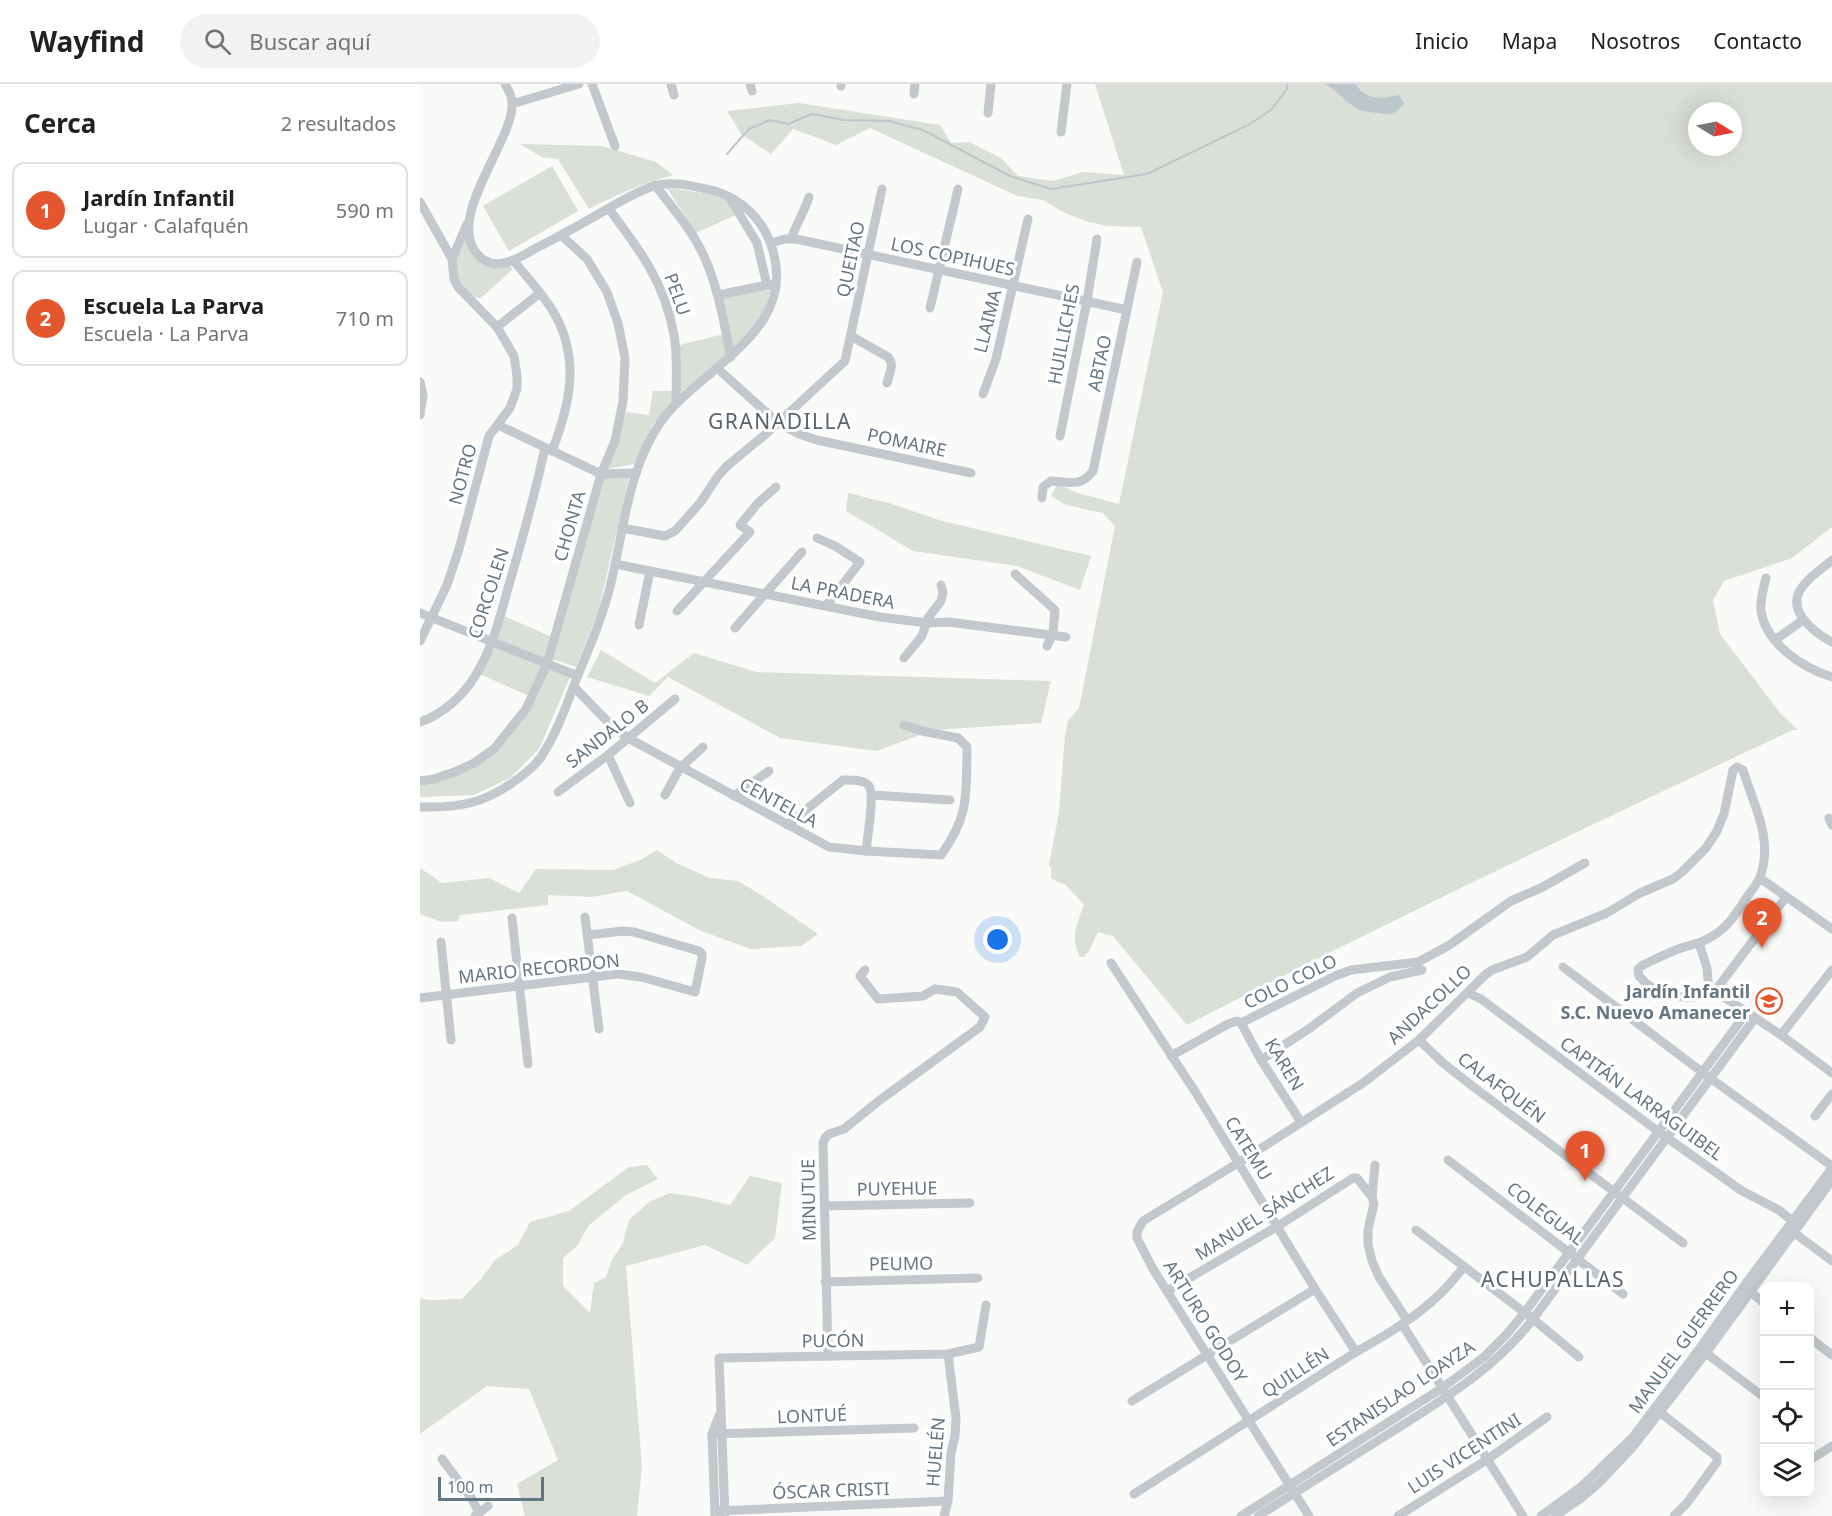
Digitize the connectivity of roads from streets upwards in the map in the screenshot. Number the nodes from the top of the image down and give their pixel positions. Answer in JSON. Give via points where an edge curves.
{"nodes":[{"id":1,"x":505,"y":84,"type":"edge"},
{"id":2,"x":579,"y":84,"type":"edge"},
{"id":3,"x":592,"y":84,"type":"edge"},
{"id":4,"x":671,"y":84,"type":"edge"},
{"id":5,"x":991,"y":84,"type":"edge"},
{"id":6,"x":1067,"y":84,"type":"edge"},
{"id":7,"x":674,"y":95,"type":"dead end"},
{"id":8,"x":512,"y":104,"type":"junction"},
{"id":9,"x":988,"y":113,"type":"dead end"},
{"id":10,"x":1061,"y":132,"type":"dead end"},
{"id":11,"x":615,"y":146,"type":"dead end"},
{"id":12,"x":655,"y":185,"type":"junction"},
{"id":13,"x":882,"y":189,"type":"dead end"},
{"id":14,"x":958,"y":189,"type":"dead end"},
{"id":15,"x":728,"y":195,"type":"junction"},
{"id":16,"x":809,"y":197,"type":"dead end"},
{"id":17,"x":420,"y":202,"type":"edge"},
{"id":18,"x":609,"y":209,"type":"junction"},
{"id":19,"x":470,"y":216,"type":"junction"},
{"id":20,"x":1028,"y":219,"type":"dead end"},
{"id":21,"x":561,"y":235,"type":"junction"},
{"id":22,"x":1097,"y":238,"type":"dead end"},
{"id":23,"x":790,"y":239,"type":"junction"},
{"id":24,"x":771,"y":243,"type":"junction"},
{"id":25,"x":868,"y":254,"type":"junction"},
{"id":26,"x":452,"y":259,"type":"junction"},
{"id":27,"x":513,"y":260,"type":"junction"},
{"id":28,"x":1137,"y":262,"type":"dead end"},
{"id":29,"x":939,"y":269,"type":"junction"},
{"id":30,"x":771,"y":285,"type":"junction"},
{"id":31,"x":1013,"y":286,"type":"junction"},
{"id":32,"x":540,"y":293,"type":"junction"},
{"id":33,"x":718,"y":295,"type":"junction"},
{"id":34,"x":1087,"y":301,"type":"junction"},
{"id":35,"x":930,"y":308,"type":"dead end"},
{"id":36,"x":1127,"y":310,"type":"junction"},
{"id":37,"x":497,"y":327,"type":"junction"},
{"id":38,"x":851,"y":336,"type":"junction"},
{"id":39,"x":731,"y":357,"type":"junction"},
{"id":40,"x":718,"y":369,"type":"junction"},
{"id":41,"x":420,"y":382,"type":"edge"},
{"id":42,"x":886,"y":383,"type":"dead end"},
{"id":43,"x":983,"y":394,"type":"dead end"},
{"id":44,"x":676,"y":404,"type":"junction"},
{"id":45,"x":420,"y":416,"type":"edge"},
{"id":46,"x":778,"y":423,"type":"junction"},
{"id":47,"x":498,"y":425,"type":"junction"},
{"id":48,"x":1060,"y":436,"type":"dead end"},
{"id":49,"x":549,"y":449,"type":"junction"},
{"id":50,"x":971,"y":472,"type":"dead end"},
{"id":51,"x":636,"y":473,"type":"junction"},
{"id":52,"x":601,"y":474,"type":"junction"},
{"id":53,"x":776,"y":487,"type":"dead end"},
{"id":54,"x":1042,"y":498,"type":"dead end"},
{"id":55,"x":622,"y":528,"type":"junction"},
{"id":56,"x":817,"y":538,"type":"dead end"},
{"id":57,"x":802,"y":552,"type":"dead end"},
{"id":58,"x":1832,"y":560,"type":"edge"},
{"id":59,"x":615,"y":564,"type":"junction"},
{"id":60,"x":650,"y":572,"type":"junction"},
{"id":61,"x":1015,"y":574,"type":"dead end"},
{"id":62,"x":1766,"y":578,"type":"dead end"},
{"id":63,"x":704,"y":582,"type":"junction"},
{"id":64,"x":941,"y":585,"type":"dead end"},
{"id":65,"x":765,"y":594,"type":"junction"},
{"id":66,"x":826,"y":606,"type":"junction"},
{"id":67,"x":677,"y":611,"type":"dead end"},
{"id":68,"x":420,"y":612,"type":"edge"},
{"id":69,"x":432,"y":617,"type":"junction"},
{"id":70,"x":1803,"y":620,"type":"junction"},
{"id":71,"x":927,"y":622,"type":"junction"},
{"id":72,"x":639,"y":626,"type":"dead end"},
{"id":73,"x":735,"y":628,"type":"dead end"},
{"id":74,"x":1052,"y":634,"type":"junction"},
{"id":75,"x":1066,"y":637,"type":"dead end"},
{"id":76,"x":1775,"y":640,"type":"junction"},
{"id":77,"x":420,"y":641,"type":"edge"},
{"id":78,"x":491,"y":641,"type":"junction"},
{"id":79,"x":1832,"y":642,"type":"edge"},
{"id":80,"x":1047,"y":646,"type":"dead end"},
{"id":81,"x":904,"y":658,"type":"dead end"},
{"id":82,"x":547,"y":664,"type":"junction"},
{"id":83,"x":578,"y":676,"type":"junction"},
{"id":84,"x":1832,"y":677,"type":"edge"},
{"id":85,"x":574,"y":687,"type":"junction"},
{"id":86,"x":675,"y":699,"type":"dead end"},
{"id":87,"x":420,"y":722,"type":"edge"},
{"id":88,"x":904,"y":725,"type":"dead end"},
{"id":89,"x":628,"y":738,"type":"junction"},
{"id":90,"x":703,"y":747,"type":"dead end"},
{"id":91,"x":608,"y":755,"type":"junction"},
{"id":92,"x":680,"y":768,"type":"junction"},
{"id":93,"x":769,"y":771,"type":"dead end"},
{"id":94,"x":420,"y":781,"type":"edge"},
{"id":95,"x":558,"y":792,"type":"dead end"},
{"id":96,"x":665,"y":795,"type":"dead end"},
{"id":97,"x":872,"y":795,"type":"junction"},
{"id":98,"x":734,"y":796,"type":"junction"},
{"id":99,"x":950,"y":800,"type":"dead end"},
{"id":100,"x":630,"y":803,"type":"dead end"},
{"id":101,"x":420,"y":807,"type":"edge"},
{"id":102,"x":787,"y":825,"type":"junction"},
{"id":103,"x":866,"y":851,"type":"junction"},
{"id":104,"x":1585,"y":863,"type":"dead end"},
{"id":105,"x":1760,"y":878,"type":"junction"},
{"id":106,"x":1786,"y":897,"type":"junction"},
{"id":107,"x":585,"y":917,"type":"dead end"},
{"id":108,"x":512,"y":918,"type":"dead end"},
{"id":109,"x":1832,"y":930,"type":"edge"},
{"id":110,"x":588,"y":934,"type":"junction"},
{"id":111,"x":441,"y":942,"type":"dead end"},
{"id":112,"x":1699,"y":943,"type":"junction"},
{"id":113,"x":1111,"y":963,"type":"dead end"},
{"id":114,"x":1563,"y":967,"type":"dead end"},
{"id":115,"x":865,"y":970,"type":"dead end"},
{"id":116,"x":1422,"y":970,"type":"dead end"},
{"id":117,"x":1832,"y":970,"type":"edge"},
{"id":118,"x":593,"y":977,"type":"junction"},
{"id":119,"x":519,"y":986,"type":"junction"},
{"id":120,"x":1712,"y":992,"type":"junction"},
{"id":121,"x":1468,"y":993,"type":"junction"},
{"id":122,"x":447,"y":994,"type":"junction"},
{"id":123,"x":420,"y":998,"type":"edge"},
{"id":124,"x":1751,"y":1015,"type":"junction"},
{"id":125,"x":1241,"y":1023,"type":"junction"},
{"id":126,"x":599,"y":1029,"type":"dead end"},
{"id":127,"x":1781,"y":1035,"type":"junction"},
{"id":128,"x":451,"y":1040,"type":"dead end"},
{"id":129,"x":1419,"y":1040,"type":"junction"},
{"id":130,"x":1171,"y":1056,"type":"junction"},
{"id":131,"x":1262,"y":1060,"type":"junction"},
{"id":132,"x":528,"y":1064,"type":"dead end"},
{"id":133,"x":1832,"y":1073,"type":"edge"},
{"id":134,"x":1706,"y":1075,"type":"junction"},
{"id":135,"x":1832,"y":1094,"type":"edge"},
{"id":136,"x":1815,"y":1116,"type":"dead end"},
{"id":137,"x":1301,"y":1122,"type":"junction"},
{"id":138,"x":1662,"y":1134,"type":"junction"},
{"id":139,"x":1448,"y":1160,"type":"dead end"},
{"id":140,"x":1238,"y":1164,"type":"junction"},
{"id":141,"x":1375,"y":1165,"type":"dead end"},
{"id":142,"x":1832,"y":1167,"type":"edge"},
{"id":143,"x":1832,"y":1180,"type":"edge"},
{"id":144,"x":1618,"y":1194,"type":"junction"},
{"id":145,"x":1372,"y":1199,"type":"junction"},
{"id":146,"x":970,"y":1203,"type":"dead end"},
{"id":147,"x":825,"y":1206,"type":"junction"},
{"id":148,"x":1278,"y":1226,"type":"junction"},
{"id":149,"x":1793,"y":1227,"type":"junction"},
{"id":150,"x":1416,"y":1230,"type":"dead end"},
{"id":151,"x":1137,"y":1232,"type":"joint"},
{"id":152,"x":1683,"y":1243,"type":"dead end"},
{"id":153,"x":1574,"y":1255,"type":"junction"},
{"id":154,"x":1832,"y":1261,"type":"edge"},
{"id":155,"x":1464,"y":1267,"type":"junction"},
{"id":156,"x":978,"y":1278,"type":"dead end"},
{"id":157,"x":825,"y":1282,"type":"junction"},
{"id":158,"x":1316,"y":1289,"type":"junction"},
{"id":159,"x":1747,"y":1289,"type":"junction"},
{"id":160,"x":1167,"y":1291,"type":"junction"},
{"id":161,"x":1623,"y":1294,"type":"dead end"},
{"id":162,"x":1760,"y":1300,"type":"edge"},
{"id":163,"x":986,"y":1305,"type":"dead end"},
{"id":164,"x":1525,"y":1312,"type":"junction"},
{"id":165,"x":1533,"y":1319,"type":"junction"},
{"id":166,"x":1405,"y":1322,"type":"junction"},
{"id":167,"x":1814,"y":1342,"type":"edge"},
{"id":168,"x":1703,"y":1351,"type":"junction"},
{"id":169,"x":1356,"y":1352,"type":"junction"},
{"id":170,"x":948,"y":1354,"type":"junction"},
{"id":171,"x":1209,"y":1355,"type":"junction"},
{"id":172,"x":1832,"y":1355,"type":"edge"},
{"id":173,"x":828,"y":1356,"type":"junction"},
{"id":174,"x":1580,"y":1357,"type":"dead end"},
{"id":175,"x":1445,"y":1393,"type":"junction"},
{"id":176,"x":1760,"y":1394,"type":"edge"},
{"id":177,"x":1132,"y":1401,"type":"dead end"},
{"id":178,"x":1658,"y":1411,"type":"junction"},
{"id":179,"x":1548,"y":1417,"type":"dead end"},
{"id":180,"x":1249,"y":1421,"type":"junction"},
{"id":181,"x":914,"y":1428,"type":"dead end"},
{"id":182,"x":716,"y":1434,"type":"junction"},
{"id":183,"x":1832,"y":1446,"type":"edge"},
{"id":184,"x":1814,"y":1457,"type":"edge"},
{"id":185,"x":442,"y":1459,"type":"dead end"},
{"id":186,"x":1488,"y":1460,"type":"junction"},
{"id":187,"x":1292,"y":1489,"type":"junction"},
{"id":188,"x":1134,"y":1494,"type":"dead end"},
{"id":189,"x":948,"y":1501,"type":"junction"},
{"id":190,"x":488,"y":1506,"type":"dead end"},
{"id":191,"x":477,"y":1514,"type":"edge"},
{"id":192,"x":720,"y":1514,"type":"edge"},
{"id":193,"x":944,"y":1516,"type":"edge"},
{"id":194,"x":1241,"y":1516,"type":"edge"},
{"id":195,"x":1258,"y":1516,"type":"edge"},
{"id":196,"x":1309,"y":1516,"type":"edge"},
{"id":197,"x":1398,"y":1516,"type":"edge"},
{"id":198,"x":1523,"y":1516,"type":"edge"},
{"id":199,"x":1541,"y":1516,"type":"edge"},
{"id":200,"x":1555,"y":1516,"type":"edge"},
{"id":201,"x":1674,"y":1516,"type":"edge"}],
"edges":[{"from":1,"to":8,"type":"street"},
{"from":2,"to":8,"type":"street"},
{"from":3,"to":11,"type":"street"},
{"from":4,"to":7,"type":"street"},
{"from":5,"to":9,"type":"street"},
{"from":6,"to":10,"type":"street"},
{"from":8,"to":19,"type":"street","via":[[504,136]]},
{"from":12,"to":15,"type":"street","via":[[683,185]]},
{"from":12,"to":18,"type":"street"},
{"from":12,"to":33,"type":"street","via":[[691,231]]},
{"from":13,"to":25,"type":"street","name":"QUEITAO"},
{"from":14,"to":29,"type":"street"},
{"from":15,"to":24,"type":"street","via":[[752,214]]},
{"from":15,"to":30,"type":"street","via":[[757,243]]},
{"from":16,"to":23,"type":"street"},
{"from":17,"to":26,"type":"street","name":"NOTRO"},
{"from":18,"to":21,"type":"street"},
{"from":18,"to":44,"type":"street","name":"PELU","via":[[642,253],[668,311],[674,337]]},
{"from":19,"to":26,"type":"street"},
{"from":19,"to":27,"type":"street","via":[[470,238],[477,254],[490,263]]},
{"from":20,"to":31,"type":"street","name":"LLAIMA"},
{"from":21,"to":27,"type":"street"},
{"from":21,"to":52,"type":"street","name":"CHONTA","via":[[587,259],[607,292],[625,358],[624,401],[615,441]]},
{"from":22,"to":34,"type":"street","name":"HUILLICHES"},
{"from":23,"to":24,"type":"street","name":"LOS COPIHUES"},
{"from":23,"to":25,"type":"street","name":"LOS COPIHUES"},
{"from":24,"to":30,"type":"street","via":[[776,260]]},
{"from":25,"to":29,"type":"street","name":"LOS COPIHUES"},
{"from":25,"to":38,"type":"street","name":"QUEITAO"},
{"from":26,"to":37,"type":"street","name":"NOTRO","via":[[458,288]]},
{"from":27,"to":32,"type":"street","name":"CORCOLEN"},
{"from":28,"to":36,"type":"street","name":"ABTAO"},
{"from":29,"to":31,"type":"street","name":"LOS COPIHUES"},
{"from":29,"to":35,"type":"street"},
{"from":30,"to":33,"type":"street"},
{"from":30,"to":39,"type":"street","via":[[770,308],[764,319]]},
{"from":31,"to":34,"type":"street","name":"LOS COPIHUES"},
{"from":31,"to":43,"type":"street","name":"LLAIMA","via":[[996,359]]},
{"from":32,"to":37,"type":"street"},
{"from":32,"to":49,"type":"street","name":"CORCOLEN","via":[[562,329],[570,375],[566,411]]},
{"from":33,"to":39,"type":"street"},
{"from":34,"to":36,"type":"street","name":"LOS COPIHUES"},
{"from":34,"to":48,"type":"street","name":"HUILLICHES"},
{"from":36,"to":54,"type":"street","name":"ABTAO","via":[[1093,471],[1080,483],[1052,481],[1043,488]]},
{"from":37,"to":47,"type":"street","name":"NOTRO","via":[[514,356],[517,376],[514,399]]},
{"from":38,"to":42,"type":"street","via":[[891,360]]},
{"from":38,"to":46,"type":"street","name":"QUEITAO","via":[[845,361]]},
{"from":39,"to":40,"type":"street"},
{"from":40,"to":44,"type":"street"},
{"from":40,"to":46,"type":"street","name":"POMAIRE"},
{"from":41,"to":45,"type":"street"},
{"from":44,"to":51,"type":"street","via":[[650,439]]},
{"from":46,"to":50,"type":"street","name":"POMAIRE","via":[[817,440]]},
{"from":46,"to":55,"type":"street","via":[[727,466],[670,535]]},
{"from":47,"to":49,"type":"street"},
{"from":47,"to":69,"type":"street","name":"NOTRO","via":[[489,436],[459,549]]},
{"from":49,"to":52,"type":"street"},
{"from":49,"to":78,"type":"street","name":"CORCOLEN"},
{"from":51,"to":52,"type":"street"},
{"from":51,"to":55,"type":"street"},
{"from":52,"to":82,"type":"street","name":"CHONTA"},
{"from":53,"to":63,"type":"street","via":[[740,525],[750,532]]},
{"from":55,"to":59,"type":"street"},
{"from":56,"to":66,"type":"street","via":[[860,562]]},
{"from":57,"to":65,"type":"street"},
{"from":58,"to":70,"type":"street","via":[[1798,593]]},
{"from":59,"to":60,"type":"street","name":"LA PRADERA"},
{"from":59,"to":83,"type":"street","via":[[602,614]]},
{"from":60,"to":63,"type":"street","name":"LA PRADERA"},
{"from":60,"to":72,"type":"street"},
{"from":61,"to":74,"type":"street","via":[[1055,610]]},
{"from":62,"to":76,"type":"street","via":[[1761,612]]},
{"from":63,"to":65,"type":"street","name":"LA PRADERA"},
{"from":63,"to":67,"type":"street"},
{"from":64,"to":71,"type":"street","via":[[941,602]]},
{"from":65,"to":66,"type":"street","name":"LA PRADERA"},
{"from":65,"to":73,"type":"street"},
{"from":66,"to":71,"type":"street","name":"LA PRADERA"},
{"from":68,"to":69,"type":"street"},
{"from":69,"to":77,"type":"street","name":"NOTRO"},
{"from":69,"to":78,"type":"street"},
{"from":70,"to":76,"type":"street"},
{"from":70,"to":79,"type":"street"},
{"from":71,"to":74,"type":"street","name":"LA PRADERA"},
{"from":71,"to":81,"type":"street","via":[[922,636]]},
{"from":74,"to":75,"type":"street","name":"LA PRADERA"},
{"from":74,"to":80,"type":"street"},
{"from":76,"to":84,"type":"street","via":[[1805,666]]},
{"from":78,"to":82,"type":"street"},
{"from":78,"to":87,"type":"street","name":"CORCOLEN","via":[[472,681],[440,713]]},
{"from":82,"to":83,"type":"street"},
{"from":82,"to":94,"type":"street","name":"CHONTA","via":[[526,709],[494,749],[465,768]]},
{"from":83,"to":85,"type":"street"},
{"from":85,"to":89,"type":"street","name":"CENTELLA"},
{"from":85,"to":101,"type":"street","via":[[541,758],[528,771],[481,801]]},
{"from":86,"to":89,"type":"street","name":"SANDALO B"},
{"from":88,"to":103,"type":"street","name":"CENTELLA","via":[[958,738],[967,747],[966,801],[954,837],[941,855]]},
{"from":89,"to":91,"type":"street","name":"SANDALO B"},
{"from":89,"to":92,"type":"street","name":"CENTELLA"},
{"from":90,"to":92,"type":"street"},
{"from":91,"to":95,"type":"street","name":"SANDALO B"},
{"from":91,"to":100,"type":"street"},
{"from":92,"to":96,"type":"street"},
{"from":92,"to":98,"type":"street","name":"CENTELLA"},
{"from":93,"to":98,"type":"street"},
{"from":97,"to":99,"type":"street"},
{"from":97,"to":102,"type":"street","via":[[865,782],[843,780]]},
{"from":97,"to":103,"type":"street"},
{"from":98,"to":102,"type":"street","name":"CENTELLA"},
{"from":102,"to":103,"type":"street","name":"CENTELLA","via":[[829,848]]},
{"from":104,"to":125,"type":"street","name":"COLO COLO","via":[[1511,901],[1448,946],[1418,962],[1351,970]]},
{"from":105,"to":106,"type":"street"},
{"from":105,"to":112,"type":"street","via":[[1734,917]]},
{"from":105,"to":121,"type":"street","name":"ANDACOLLO","via":[[1765,861],[1763,832],[1743,770],[1737,767],[1718,831],[1682,872],[1607,913],[1553,935],[1527,957],[1492,970]]},
{"from":106,"to":109,"type":"street"},
{"from":106,"to":120,"type":"street"},
{"from":107,"to":110,"type":"street"},
{"from":108,"to":119,"type":"street"},
{"from":110,"to":118,"type":"street"},
{"from":110,"to":118,"type":"street","name":"MARIO RECORDON","via":[[633,932],[702,954],[695,992],[629,974]]},
{"from":111,"to":122,"type":"street"},
{"from":112,"to":120,"type":"street"},
{"from":112,"to":120,"type":"street","via":[[1643,965],[1638,969],[1639,976],[1668,994],[1702,996]]},
{"from":113,"to":130,"type":"street","name":"CATEMU"},
{"from":114,"to":134,"type":"street"},
{"from":115,"to":147,"type":"street","name":"MINUTUE","via":[[860,976],[878,999],[946,990],[957,992],[985,1017],[980,1027],[844,1130],[825,1138]]},
{"from":116,"to":131,"type":"street","via":[[1390,977],[1357,993]]},
{"from":117,"to":127,"type":"street"},
{"from":118,"to":119,"type":"street","name":"MARIO RECORDON"},
{"from":118,"to":126,"type":"street"},
{"from":119,"to":122,"type":"street","name":"MARIO RECORDON"},
{"from":119,"to":132,"type":"street"},
{"from":120,"to":124,"type":"street"},
{"from":121,"to":129,"type":"street","name":"ANDACOLLO"},
{"from":121,"to":138,"type":"street","name":"CAPITÁN LARRAGUIBEL"},
{"from":122,"to":123,"type":"street","name":"MARIO RECORDON"},
{"from":122,"to":128,"type":"street"},
{"from":124,"to":127,"type":"street"},
{"from":124,"to":134,"type":"street","name":"ESTANISLAO LOAYZA"},
{"from":125,"to":130,"type":"street","name":"COLO COLO","via":[[1228,1024]]},
{"from":125,"to":131,"type":"street","name":"KAREN"},
{"from":127,"to":133,"type":"street"},
{"from":129,"to":137,"type":"street","name":"ANDACOLLO","via":[[1363,1083]]},
{"from":129,"to":144,"type":"street","name":"CALAFQUÉN","via":[[1471,1085]]},
{"from":130,"to":140,"type":"street","name":"CATEMU"},
{"from":131,"to":137,"type":"street","name":"KAREN"},
{"from":134,"to":138,"type":"street","name":"ESTANISLAO LOAYZA"},
{"from":134,"to":142,"type":"street"},
{"from":135,"to":136,"type":"street"},
{"from":137,"to":140,"type":"street","name":"ANDACOLLO"},
{"from":138,"to":144,"type":"street","name":"ESTANISLAO LOAYZA"},
{"from":138,"to":149,"type":"street","name":"CAPITÁN LARRAGUIBEL","via":[[1742,1191],[1771,1205]]},
{"from":139,"to":153,"type":"street","name":"COLEGUAL"},
{"from":140,"to":148,"type":"street","name":"CATEMU"},
{"from":140,"to":151,"type":"street","name":"ANDACOLLO","via":[[1143,1221]]},
{"from":141,"to":145,"type":"street"},
{"from":142,"to":149,"type":"street","name":"MANUEL GUERRERO"},
{"from":143,"to":149,"type":"street","name":"MANUEL GUERRERO"},
{"from":144,"to":152,"type":"street","name":"CALAFQUÉN"},
{"from":144,"to":153,"type":"street","name":"ESTANISLAO LOAYZA"},
{"from":145,"to":148,"type":"street","name":"MANUEL SÁNCHEZ","via":[[1360,1181],[1353,1178]]},
{"from":145,"to":166,"type":"street","via":[[1368,1244],[1372,1262]]},
{"from":146,"to":147,"type":"street","name":"PUYEHUE"},
{"from":147,"to":157,"type":"street","name":"MINUTUE"},
{"from":148,"to":158,"type":"street","name":"CATEMU"},
{"from":148,"to":160,"type":"street","name":"MANUEL SÁNCHEZ"},
{"from":149,"to":154,"type":"street","name":"CAPITÁN LARRAGUIBEL"},
{"from":149,"to":159,"type":"street","name":"MANUEL GUERRERO"},
{"from":150,"to":155,"type":"street"},
{"from":151,"to":160,"type":"street","name":"ARTURO GODOY"},
{"from":153,"to":161,"type":"street","name":"COLEGUAL"},
{"from":153,"to":164,"type":"street","name":"ESTANISLAO LOAYZA"},
{"from":153,"to":165,"type":"street","name":"ESTANISLAO LOAYZA"},
{"from":155,"to":164,"type":"street"},
{"from":155,"to":166,"type":"street","name":"QUILLÉN","via":[[1443,1292]]},
{"from":156,"to":157,"type":"street","name":"PEUMO"},
{"from":157,"to":173,"type":"street","name":"MINUTUE"},
{"from":158,"to":169,"type":"street","name":"CATEMU"},
{"from":158,"to":171,"type":"street"},
{"from":159,"to":162,"type":"street"},
{"from":159,"to":168,"type":"street","name":"MANUEL GUERRERO"},
{"from":160,"to":171,"type":"street","name":"ARTURO GODOY"},
{"from":163,"to":170,"type":"street","name":"PUCÓN","via":[[980,1347]]},
{"from":164,"to":165,"type":"street"},
{"from":164,"to":175,"type":"street","name":"ESTANISLAO LOAYZA","via":[[1484,1358]]},
{"from":165,"to":174,"type":"street"},
{"from":165,"to":175,"type":"street","name":"ESTANISLAO LOAYZA","via":[[1496,1360]]},
{"from":166,"to":169,"type":"street","name":"QUILLÉN"},
{"from":166,"to":175,"type":"street"},
{"from":167,"to":172,"type":"street"},
{"from":168,"to":176,"type":"street"},
{"from":168,"to":178,"type":"street","name":"MANUEL GUERRERO"},
{"from":169,"to":180,"type":"street","name":"QUILLÉN"},
{"from":170,"to":173,"type":"street","name":"PUCÓN"},
{"from":170,"to":189,"type":"street","name":"HUELÉN","via":[[956,1418]]},
{"from":171,"to":177,"type":"street"},
{"from":171,"to":180,"type":"street","name":"ARTURO GODOY"},
{"from":173,"to":182,"type":"street","name":"PUCÓN","via":[[719,1358],[720,1414]]},
{"from":175,"to":186,"type":"street"},
{"from":175,"to":187,"type":"street","name":"ESTANISLAO LOAYZA"},
{"from":178,"to":199,"type":"street","name":"MANUEL GUERRERO","via":[[1598,1472]]},
{"from":178,"to":200,"type":"street","name":"MANUEL GUERRERO","via":[[1632,1448],[1600,1482]]},
{"from":178,"to":201,"type":"street","via":[[1717,1457]]},
{"from":179,"to":186,"type":"street","name":"LUIS VICENTINI"},
{"from":180,"to":187,"type":"street","name":"ARTURO GODOY"},
{"from":180,"to":188,"type":"street","name":"QUILLÉN"},
{"from":181,"to":182,"type":"street","name":"LONTUÉ"},
{"from":182,"to":192,"type":"street"},
{"from":183,"to":184,"type":"street"},
{"from":185,"to":191,"type":"street","via":[[472,1499]]},
{"from":186,"to":197,"type":"street","name":"LUIS VICENTINI"},
{"from":186,"to":198,"type":"street"},
{"from":187,"to":194,"type":"street","name":"ESTANISLAO LOAYZA"},
{"from":187,"to":195,"type":"street","name":"ESTANISLAO LOAYZA"},
{"from":187,"to":196,"type":"street","name":"ARTURO GODOY"},
{"from":189,"to":192,"type":"street","name":"ÓSCAR CRISTI"},
{"from":189,"to":193,"type":"street","name":"HUELÉN"},
{"from":190,"to":191,"type":"street"}]}
